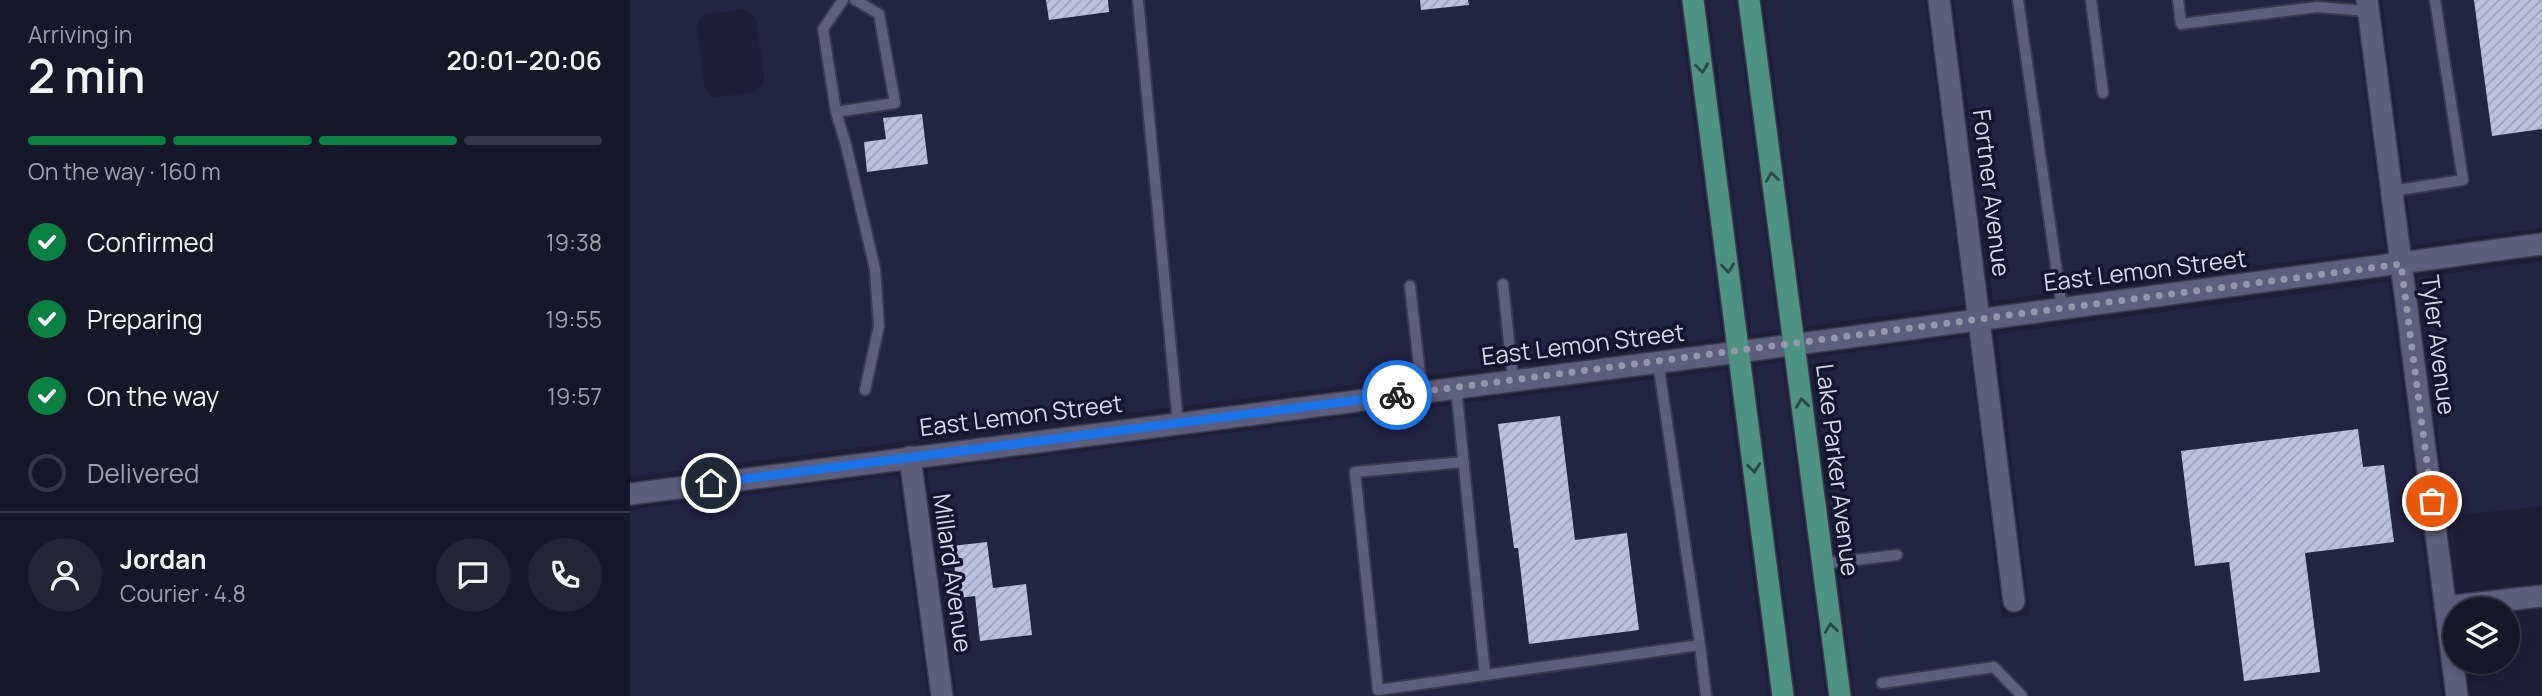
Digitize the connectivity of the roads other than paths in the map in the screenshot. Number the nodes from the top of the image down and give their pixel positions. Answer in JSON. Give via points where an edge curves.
{"nodes":[{"id":1,"x":843,"y":0,"type":"edge"},
{"id":2,"x":855,"y":0,"type":"edge"},
{"id":3,"x":1138,"y":0,"type":"edge"},
{"id":4,"x":1693,"y":0,"type":"edge"},
{"id":5,"x":1749,"y":0,"type":"edge"},
{"id":6,"x":1940,"y":0,"type":"edge"},
{"id":7,"x":2018,"y":0,"type":"edge"},
{"id":8,"x":2091,"y":0,"type":"edge"},
{"id":9,"x":2178,"y":0,"type":"edge"},
{"id":10,"x":2435,"y":0,"type":"edge"},
{"id":11,"x":2317,"y":4,"type":"edge"},
{"id":12,"x":2368,"y":6,"type":"edge"},
{"id":13,"x":2103,"y":93,"type":"dead end"},
{"id":14,"x":836,"y":111,"type":"junction"},
{"id":15,"x":2392,"y":191,"type":"junction"},
{"id":16,"x":2542,"y":244,"type":"edge"},
{"id":17,"x":2401,"y":264,"type":"junction"},
{"id":18,"x":1503,"y":284,"type":"dead end"},
{"id":19,"x":1410,"y":286,"type":"dead end"},
{"id":20,"x":2062,"y":308,"type":"junction"},
{"id":21,"x":1980,"y":319,"type":"junction"},
{"id":22,"x":1794,"y":344,"type":"junction"},
{"id":23,"x":1739,"y":352,"type":"junction"},
{"id":24,"x":1658,"y":362,"type":"junction"},
{"id":25,"x":1513,"y":380,"type":"junction"},
{"id":26,"x":1457,"y":387,"type":"junction"},
{"id":27,"x":865,"y":390,"type":"dead end"},
{"id":28,"x":1422,"y":392,"type":"junction"},
{"id":29,"x":1178,"y":423,"type":"junction"},
{"id":30,"x":910,"y":457,"type":"junction"},
{"id":31,"x":1464,"y":462,"type":"junction"},
{"id":32,"x":630,"y":494,"type":"edge"},
{"id":33,"x":1897,"y":555,"type":"dead end"},
{"id":34,"x":1823,"y":564,"type":"junction"},
{"id":35,"x":2542,"y":596,"type":"edge"},
{"id":36,"x":2444,"y":597,"type":"edge"},
{"id":37,"x":2520,"y":598,"type":"edge"},
{"id":38,"x":2014,"y":601,"type":"dead end"},
{"id":39,"x":1700,"y":645,"type":"junction"},
{"id":40,"x":2454,"y":674,"type":"edge"},
{"id":41,"x":1485,"y":675,"type":"junction"},
{"id":42,"x":1882,"y":683,"type":"dead end"},
{"id":43,"x":1416,"y":690,"type":"edge"},
{"id":44,"x":942,"y":696,"type":"edge"},
{"id":45,"x":1706,"y":696,"type":"edge"},
{"id":46,"x":1783,"y":696,"type":"edge"},
{"id":47,"x":1840,"y":696,"type":"edge"},
{"id":48,"x":2022,"y":696,"type":"edge"},
{"id":49,"x":2457,"y":696,"type":"edge"}],
"edges":[{"from":1,"to":14,"type":"lane","via":[[823,29]]},
{"from":2,"to":14,"type":"lane","via":[[879,14],[895,103]]},
{"from":3,"to":29,"type":"lane"},
{"from":4,"to":23,"type":"main road","one_way":true},
{"from":22,"to":5,"type":"main road","name":"Lake Parker Avenue","one_way":true},
{"from":6,"to":21,"type":"street","name":"Fortner Avenue"},
{"from":7,"to":20,"type":"lane"},
{"from":8,"to":13,"type":"lane"},
{"from":9,"to":11,"type":"lane","via":[[2181,24]]},
{"from":10,"to":15,"type":"lane","via":[[2463,180]]},
{"from":11,"to":12,"type":"lane"},
{"from":12,"to":15,"type":"street","name":"Tyler Avenue"},
{"from":14,"to":27,"type":"lane","via":[[875,270],[879,326]]},
{"from":15,"to":17,"type":"street","name":"Tyler Avenue"},
{"from":16,"to":17,"type":"street","name":"East Lemon Street"},
{"from":17,"to":20,"type":"street","name":"East Lemon Street"},
{"from":17,"to":36,"type":"street","name":"Tyler Avenue"},
{"from":18,"to":25,"type":"lane"},
{"from":19,"to":28,"type":"lane"},
{"from":20,"to":21,"type":"street","name":"East Lemon Street"},
{"from":21,"to":22,"type":"street","name":"East Lemon Street"},
{"from":21,"to":38,"type":"street","name":"Fortner Avenue"},
{"from":22,"to":23,"type":"street","name":"East Lemon Street"},
{"from":34,"to":22,"type":"main road","name":"Lake Parker Avenue","one_way":true},
{"from":23,"to":24,"type":"street","name":"East Lemon Street"},
{"from":23,"to":46,"type":"main road","one_way":true},
{"from":24,"to":25,"type":"street","name":"East Lemon Street"},
{"from":24,"to":39,"type":"lane"},
{"from":25,"to":26,"type":"street","name":"East Lemon Street"},
{"from":26,"to":28,"type":"street","name":"East Lemon Street"},
{"from":26,"to":31,"type":"lane"},
{"from":28,"to":29,"type":"street","name":"East Lemon Street"},
{"from":29,"to":30,"type":"street","name":"East Lemon Street"},
{"from":30,"to":32,"type":"street","name":"East Lemon Street"},
{"from":30,"to":44,"type":"street","name":"Millard Avenue"},
{"from":31,"to":41,"type":"lane"},
{"from":31,"to":43,"type":"lane","via":[[1355,472],[1378,690]]},
{"from":33,"to":34,"type":"lane"},
{"from":47,"to":34,"type":"main road","name":"Lake Parker Avenue","one_way":true},
{"from":35,"to":37,"type":"street"},
{"from":39,"to":41,"type":"lane"},
{"from":39,"to":45,"type":"lane"},
{"from":40,"to":49,"type":"street","name":"Tyler Avenue"},
{"from":41,"to":43,"type":"lane"},
{"from":42,"to":48,"type":"lane","via":[[1994,667]]}]}
